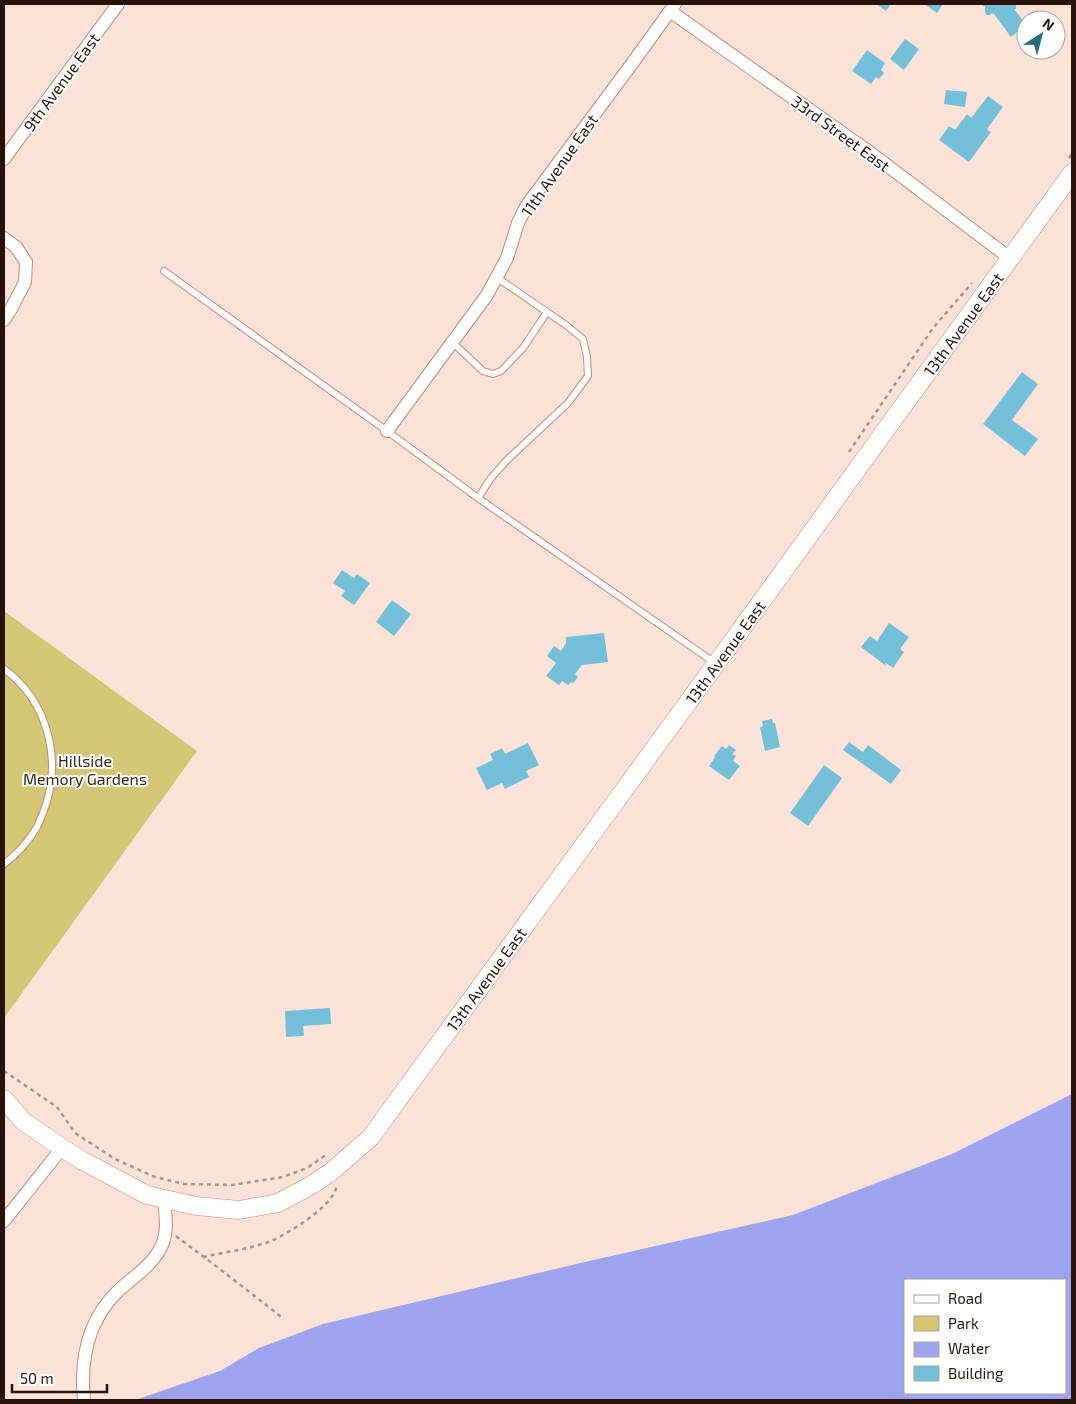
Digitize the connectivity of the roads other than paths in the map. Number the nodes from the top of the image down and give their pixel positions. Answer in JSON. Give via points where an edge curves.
{"nodes":[{"id":1,"x":118,"y":4,"type":"edge"},
{"id":2,"x":672,"y":7,"type":"edge"},
{"id":3,"x":4,"y":160,"type":"edge"},
{"id":4,"x":1070,"y":167,"type":"edge"},
{"id":5,"x":4,"y":238,"type":"edge"},
{"id":6,"x":1010,"y":258,"type":"junction"},
{"id":7,"x":164,"y":271,"type":"dead end"},
{"id":8,"x":496,"y":277,"type":"junction"},
{"id":9,"x":547,"y":312,"type":"junction"},
{"id":10,"x":4,"y":320,"type":"edge"},
{"id":11,"x":452,"y":342,"type":"junction"},
{"id":12,"x":387,"y":431,"type":"junction"},
{"id":13,"x":478,"y":498,"type":"junction"},
{"id":14,"x":716,"y":664,"type":"junction"},
{"id":15,"x":4,"y":669,"type":"edge"},
{"id":16,"x":4,"y":864,"type":"edge"},
{"id":17,"x":4,"y":1099,"type":"edge"},
{"id":18,"x":4,"y":1112,"type":"edge"},
{"id":19,"x":23,"y":1120,"type":"junction"},
{"id":20,"x":62,"y":1148,"type":"junction"},
{"id":21,"x":164,"y":1198,"type":"junction"},
{"id":22,"x":4,"y":1220,"type":"edge"},
{"id":23,"x":84,"y":1400,"type":"edge"}],
"edges":[{"from":1,"to":3,"type":"street","name":"9th Avenue East"},
{"from":2,"to":6,"type":"street","name":"33rd Street East"},
{"from":2,"to":8,"type":"street","name":"11th Avenue East","via":[[527,204],[507,258]]},
{"from":4,"to":6,"type":"main road","name":"13th Avenue East"},
{"from":5,"to":10,"type":"street","via":[[16,247],[26,262],[25,282]]},
{"from":6,"to":14,"type":"main road","name":"13th Avenue East"},
{"from":7,"to":12,"type":"lane"},
{"from":8,"to":9,"type":"lane"},
{"from":8,"to":11,"type":"street","name":"11th Avenue East","via":[[487,295]]},
{"from":9,"to":11,"type":"lane","via":[[523,348],[508,365],[493,374],[483,371]]},
{"from":9,"to":13,"type":"lane","via":[[583,339],[588,376],[568,403],[507,460]]},
{"from":11,"to":12,"type":"street","name":"11th Avenue East"},
{"from":12,"to":13,"type":"lane"},
{"from":13,"to":14,"type":"lane"},
{"from":14,"to":21,"type":"main road","name":"13th Avenue East","via":[[370,1137],[334,1159],[310,1186],[278,1203],[239,1210],[196,1206]]},
{"from":15,"to":16,"type":"lane","via":[[35,702],[48,732],[52,764],[49,797],[37,827],[18,853]]},
{"from":17,"to":19,"type":"main road"},
{"from":18,"to":19,"type":"main road"},
{"from":19,"to":20,"type":"main road","name":"13th Avenue East"},
{"from":20,"to":21,"type":"main road","name":"13th Avenue East","via":[[147,1194]]},
{"from":20,"to":22,"type":"street"},
{"from":21,"to":23,"type":"street","via":[[167,1230],[161,1248],[149,1264],[117,1292],[99,1315],[88,1340],[82,1378]]}]}
